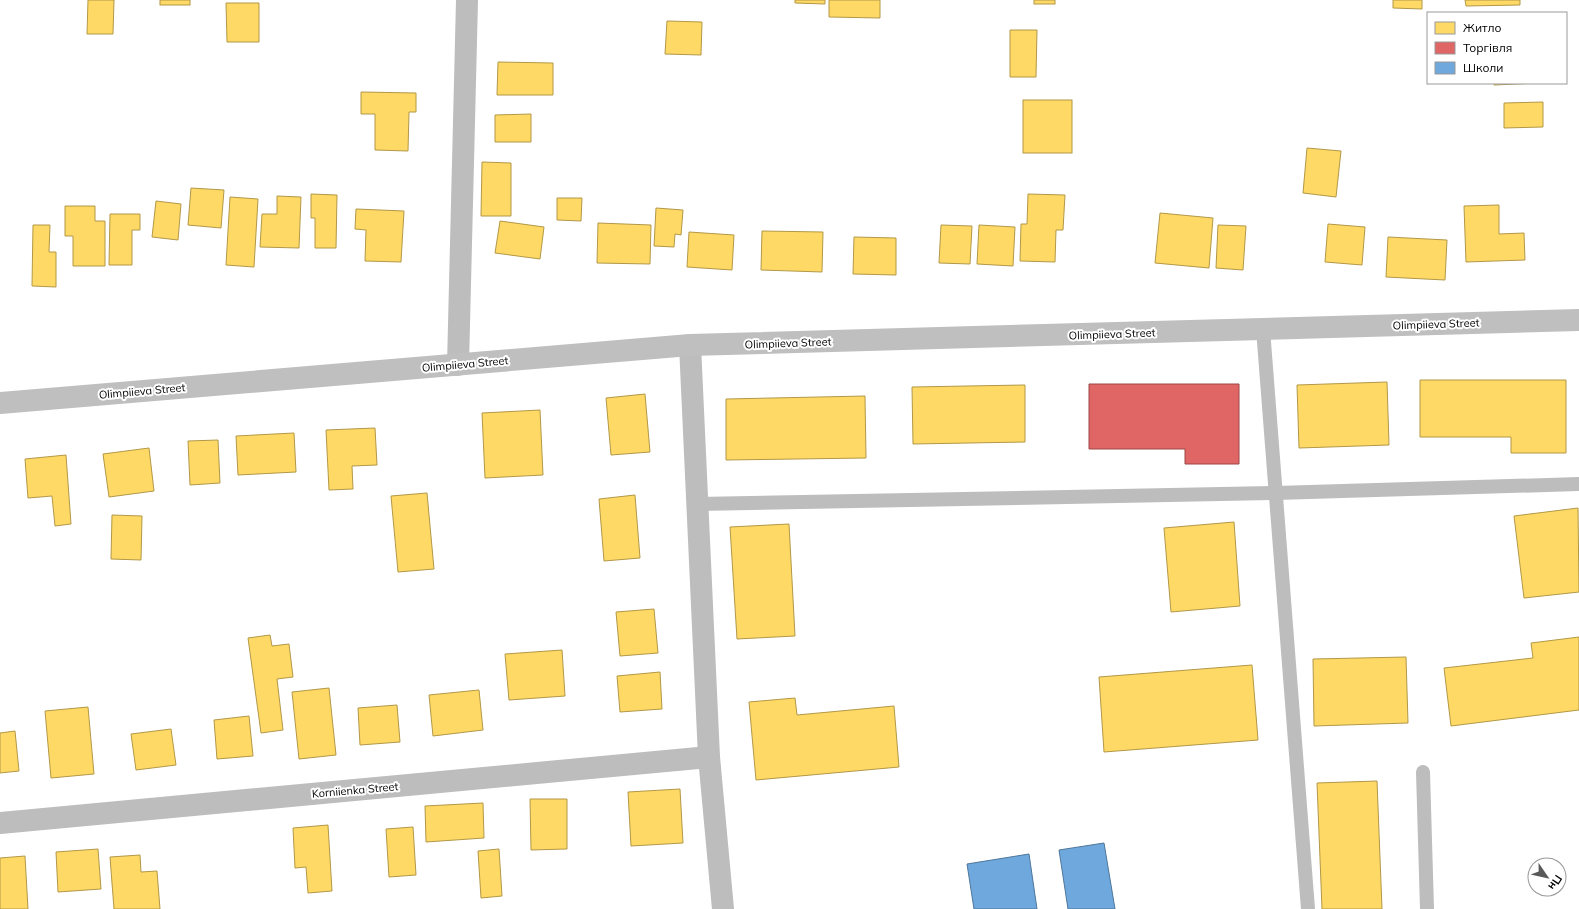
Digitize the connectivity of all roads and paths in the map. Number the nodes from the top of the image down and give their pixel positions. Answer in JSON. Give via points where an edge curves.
{"nodes":[{"id":1,"x":467,"y":0,"type":"edge"},
{"id":2,"x":1579,"y":320,"type":"edge"},
{"id":3,"x":1263,"y":329,"type":"junction"},
{"id":4,"x":690,"y":345,"type":"junction"},
{"id":5,"x":458,"y":365,"type":"junction"},
{"id":6,"x":0,"y":403,"type":"edge"},
{"id":7,"x":1579,"y":484,"type":"edge"},
{"id":8,"x":1276,"y":493,"type":"junction"},
{"id":9,"x":697,"y":504,"type":"junction"},
{"id":10,"x":709,"y":757,"type":"junction"},
{"id":11,"x":1423,"y":772,"type":"dead end"},
{"id":12,"x":0,"y":823,"type":"edge"},
{"id":13,"x":724,"y":909,"type":"edge"},
{"id":14,"x":1308,"y":909,"type":"edge"},
{"id":15,"x":1428,"y":909,"type":"edge"}],
"edges":[{"from":1,"to":5,"type":"street"},
{"from":2,"to":3,"type":"main road","name":"Olimpiieva Street"},
{"from":3,"to":4,"type":"main road","name":"Olimpiieva Street"},
{"from":3,"to":8,"type":"lane"},
{"from":4,"to":5,"type":"main road","name":"Olimpiieva Street"},
{"from":4,"to":9,"type":"street"},
{"from":5,"to":6,"type":"main road","name":"Olimpiieva Street"},
{"from":7,"to":8,"type":"lane"},
{"from":8,"to":9,"type":"lane"},
{"from":8,"to":14,"type":"lane"},
{"from":9,"to":10,"type":"street"},
{"from":10,"to":12,"type":"street","name":"Korniienka Street"},
{"from":10,"to":13,"type":"street"},
{"from":11,"to":15,"type":"lane"}]}
